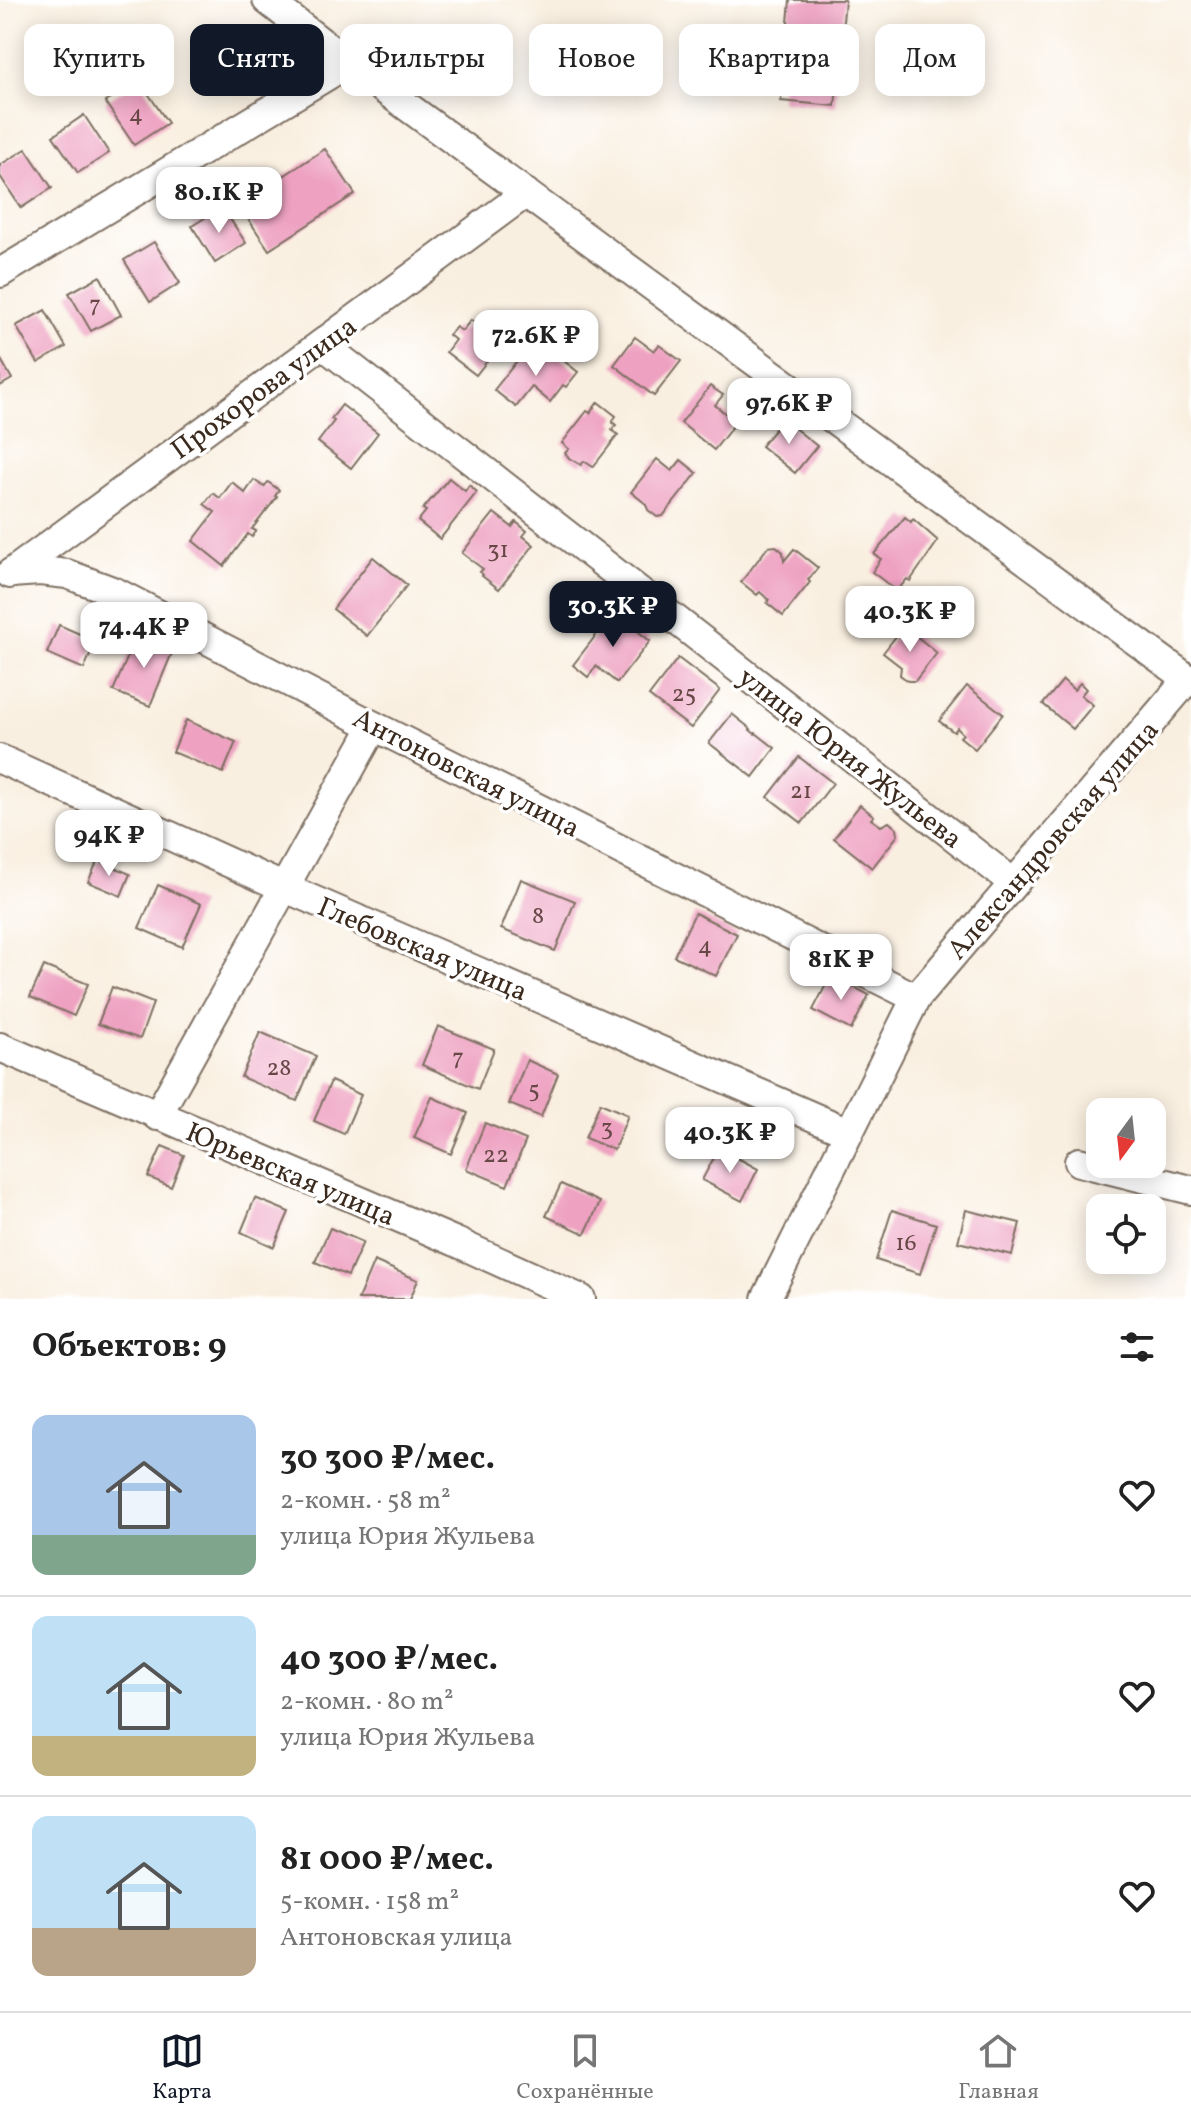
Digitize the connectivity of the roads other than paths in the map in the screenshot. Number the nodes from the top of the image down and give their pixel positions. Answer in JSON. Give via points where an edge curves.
{"nodes":[{"id":1,"x":267,"y":0,"type":"edge"},
{"id":2,"x":340,"y":57,"type":"edge"},
{"id":3,"x":340,"y":68,"type":"edge"},
{"id":4,"x":393,"y":96,"type":"edge"},
{"id":5,"x":526,"y":193,"type":"junction"},
{"id":6,"x":0,"y":273,"type":"edge"},
{"id":7,"x":322,"y":344,"type":"junction"},
{"id":8,"x":6,"y":577,"type":"edge"},
{"id":9,"x":374,"y":726,"type":"junction"},
{"id":10,"x":0,"y":759,"type":"edge"},
{"id":11,"x":1002,"y":874,"type":"dead end"},
{"id":12,"x":283,"y":887,"type":"junction"},
{"id":13,"x":916,"y":998,"type":"junction"},
{"id":14,"x":0,"y":1047,"type":"edge"},
{"id":15,"x":157,"y":1116,"type":"junction"},
{"id":16,"x":848,"y":1132,"type":"junction"},
{"id":17,"x":1079,"y":1162,"type":"dead end"},
{"id":18,"x":1191,"y":1190,"type":"edge"},
{"id":19,"x":581,"y":1299,"type":"edge"},
{"id":20,"x":766,"y":1299,"type":"edge"}],
"edges":[{"from":1,"to":2,"type":"street"},
{"from":3,"to":6,"type":"street"},
{"from":4,"to":5,"type":"street"},
{"from":5,"to":7,"type":"street","name":"Прохорова улица"},
{"from":5,"to":13,"type":"street","name":"Александровская улица","via":[[1188,679]]},
{"from":7,"to":8,"type":"street","name":"Прохорова улица"},
{"from":7,"to":11,"type":"street","name":"улица Юрия Жульева"},
{"from":8,"to":9,"type":"street","name":"Антоновская улица","via":[[40,571],[67,574],[115,592]]},
{"from":9,"to":12,"type":"street"},
{"from":9,"to":13,"type":"street","name":"Антоновская улица"},
{"from":10,"to":12,"type":"street","name":"Глебовская улица"},
{"from":12,"to":15,"type":"street"},
{"from":12,"to":16,"type":"street","name":"Глебовская улица"},
{"from":13,"to":16,"type":"street","name":"Александровская улица"},
{"from":14,"to":15,"type":"street","name":"Юрьевская улица"},
{"from":15,"to":19,"type":"street","name":"Юрьевская улица"},
{"from":16,"to":20,"type":"street","name":"Александровская улица"},
{"from":17,"to":18,"type":"street"}]}
